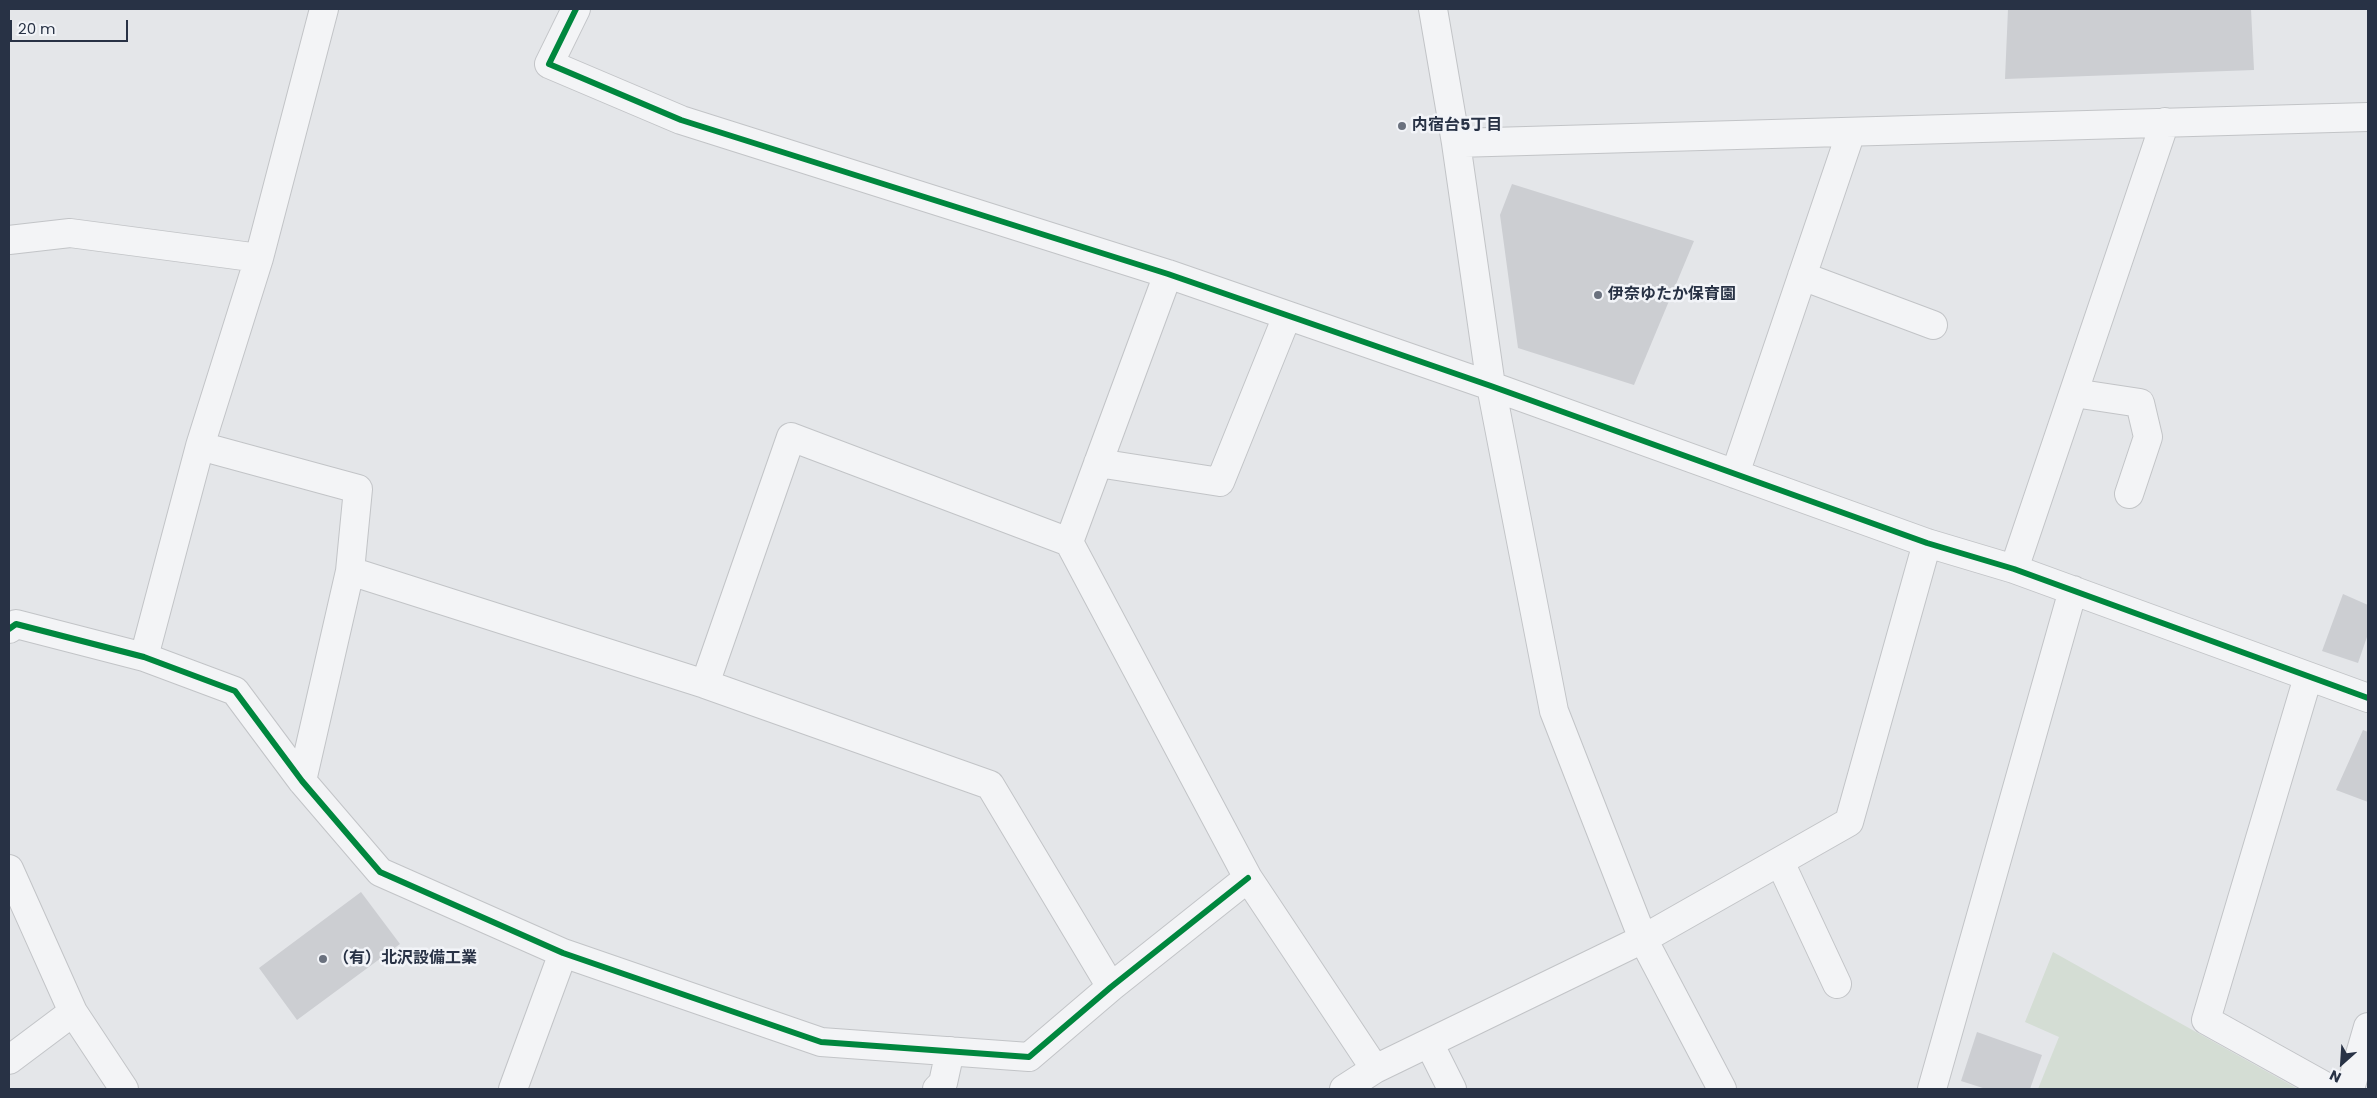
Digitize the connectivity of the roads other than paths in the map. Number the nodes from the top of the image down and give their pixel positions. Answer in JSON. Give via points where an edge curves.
{"nodes":[{"id":1,"x":324,"y":9,"type":"edge"},
{"id":2,"x":576,"y":9,"type":"edge"},
{"id":3,"x":1433,"y":9,"type":"edge"},
{"id":4,"x":2368,"y":117,"type":"edge"},
{"id":5,"x":2165,"y":122,"type":"junction"},
{"id":6,"x":1851,"y":132,"type":"junction"},
{"id":7,"x":1456,"y":142,"type":"junction"},
{"id":8,"x":9,"y":240,"type":"edge"},
{"id":9,"x":259,"y":258,"type":"junction"},
{"id":10,"x":1168,"y":274,"type":"junction"},
{"id":11,"x":1802,"y":276,"type":"junction"},
{"id":12,"x":1287,"y":316,"type":"junction"},
{"id":13,"x":1933,"y":325,"type":"dead end"},
{"id":14,"x":1491,"y":386,"type":"junction"},
{"id":15,"x":2074,"y":393,"type":"junction"},
{"id":16,"x":200,"y":446,"type":"junction"},
{"id":17,"x":1098,"y":463,"type":"junction"},
{"id":18,"x":1735,"y":474,"type":"junction"},
{"id":19,"x":2129,"y":494,"type":"dead end"},
{"id":20,"x":1069,"y":542,"type":"junction"},
{"id":21,"x":1927,"y":543,"type":"junction"},
{"id":22,"x":2014,"y":569,"type":"junction"},
{"id":23,"x":350,"y":571,"type":"junction"},
{"id":24,"x":2073,"y":590,"type":"junction"},
{"id":25,"x":9,"y":629,"type":"edge"},
{"id":26,"x":144,"y":657,"type":"junction"},
{"id":27,"x":2308,"y":677,"type":"junction"},
{"id":28,"x":705,"y":684,"type":"junction"},
{"id":29,"x":2368,"y":698,"type":"edge"},
{"id":30,"x":302,"y":781,"type":"junction"},
{"id":31,"x":1780,"y":862,"type":"junction"},
{"id":32,"x":9,"y":869,"type":"edge"},
{"id":33,"x":1248,"y":878,"type":"junction"},
{"id":34,"x":1643,"y":939,"type":"junction"},
{"id":35,"x":563,"y":953,"type":"junction"},
{"id":36,"x":1837,"y":984,"type":"dead end"},
{"id":37,"x":1111,"y":987,"type":"junction"},
{"id":38,"x":73,"y":1012,"type":"junction"},
{"id":39,"x":2368,"y":1027,"type":"edge"},
{"id":40,"x":1429,"y":1043,"type":"junction"},
{"id":41,"x":950,"y":1051,"type":"junction"},
{"id":42,"x":9,"y":1060,"type":"edge"},
{"id":43,"x":1375,"y":1069,"type":"junction"},
{"id":44,"x":124,"y":1089,"type":"edge"},
{"id":45,"x":513,"y":1089,"type":"edge"},
{"id":46,"x":937,"y":1089,"type":"edge"},
{"id":47,"x":1344,"y":1089,"type":"edge"},
{"id":48,"x":1452,"y":1089,"type":"edge"},
{"id":49,"x":1722,"y":1089,"type":"edge"},
{"id":50,"x":1932,"y":1089,"type":"edge"},
{"id":51,"x":2330,"y":1089,"type":"edge"},
{"id":52,"x":2350,"y":1089,"type":"edge"}],
"edges":[{"from":1,"to":9,"type":"street"},
{"from":2,"to":10,"type":"street","via":[[549,64],[681,120]]},
{"from":3,"to":7,"type":"street"},
{"from":4,"to":5,"type":"street"},
{"from":5,"to":6,"type":"street"},
{"from":5,"to":15,"type":"street"},
{"from":6,"to":7,"type":"street"},
{"from":6,"to":11,"type":"street"},
{"from":7,"to":14,"type":"street"},
{"from":8,"to":9,"type":"street","via":[[70,233]]},
{"from":9,"to":16,"type":"street"},
{"from":10,"to":12,"type":"street"},
{"from":10,"to":17,"type":"street"},
{"from":11,"to":13,"type":"street"},
{"from":11,"to":18,"type":"street"},
{"from":12,"to":14,"type":"street"},
{"from":12,"to":17,"type":"street","via":[[1220,482]]},
{"from":14,"to":18,"type":"street"},
{"from":14,"to":34,"type":"street","via":[[1554,711]]},
{"from":15,"to":19,"type":"street","via":[[2140,403],[2148,438]]},
{"from":15,"to":22,"type":"street"},
{"from":16,"to":23,"type":"street","via":[[358,489]]},
{"from":16,"to":26,"type":"street"},
{"from":17,"to":20,"type":"street"},
{"from":18,"to":21,"type":"street"},
{"from":20,"to":28,"type":"street","via":[[791,437]]},
{"from":20,"to":33,"type":"street"},
{"from":21,"to":22,"type":"street"},
{"from":21,"to":31,"type":"street","via":[[1849,822]]},
{"from":22,"to":24,"type":"street"},
{"from":23,"to":28,"type":"street"},
{"from":23,"to":30,"type":"street"},
{"from":24,"to":27,"type":"street"},
{"from":24,"to":50,"type":"street"},
{"from":25,"to":26,"type":"street","via":[[16,624]]},
{"from":26,"to":30,"type":"street","via":[[235,691]]},
{"from":27,"to":29,"type":"street"},
{"from":27,"to":51,"type":"street","via":[[2206,1020]]},
{"from":28,"to":37,"type":"street","via":[[990,785]]},
{"from":30,"to":35,"type":"street","via":[[380,872]]},
{"from":31,"to":34,"type":"street"},
{"from":31,"to":36,"type":"street"},
{"from":32,"to":38,"type":"street"},
{"from":33,"to":37,"type":"street"},
{"from":33,"to":43,"type":"street"},
{"from":34,"to":40,"type":"street"},
{"from":34,"to":49,"type":"street"},
{"from":35,"to":41,"type":"street","via":[[822,1042]]},
{"from":35,"to":45,"type":"street"},
{"from":37,"to":41,"type":"street","via":[[1029,1057]]},
{"from":38,"to":42,"type":"street"},
{"from":38,"to":44,"type":"street"},
{"from":39,"to":52,"type":"street"},
{"from":40,"to":43,"type":"street"},
{"from":40,"to":48,"type":"street"},
{"from":41,"to":46,"type":"street","via":[[943,1083]]},
{"from":43,"to":47,"type":"street"}]}
